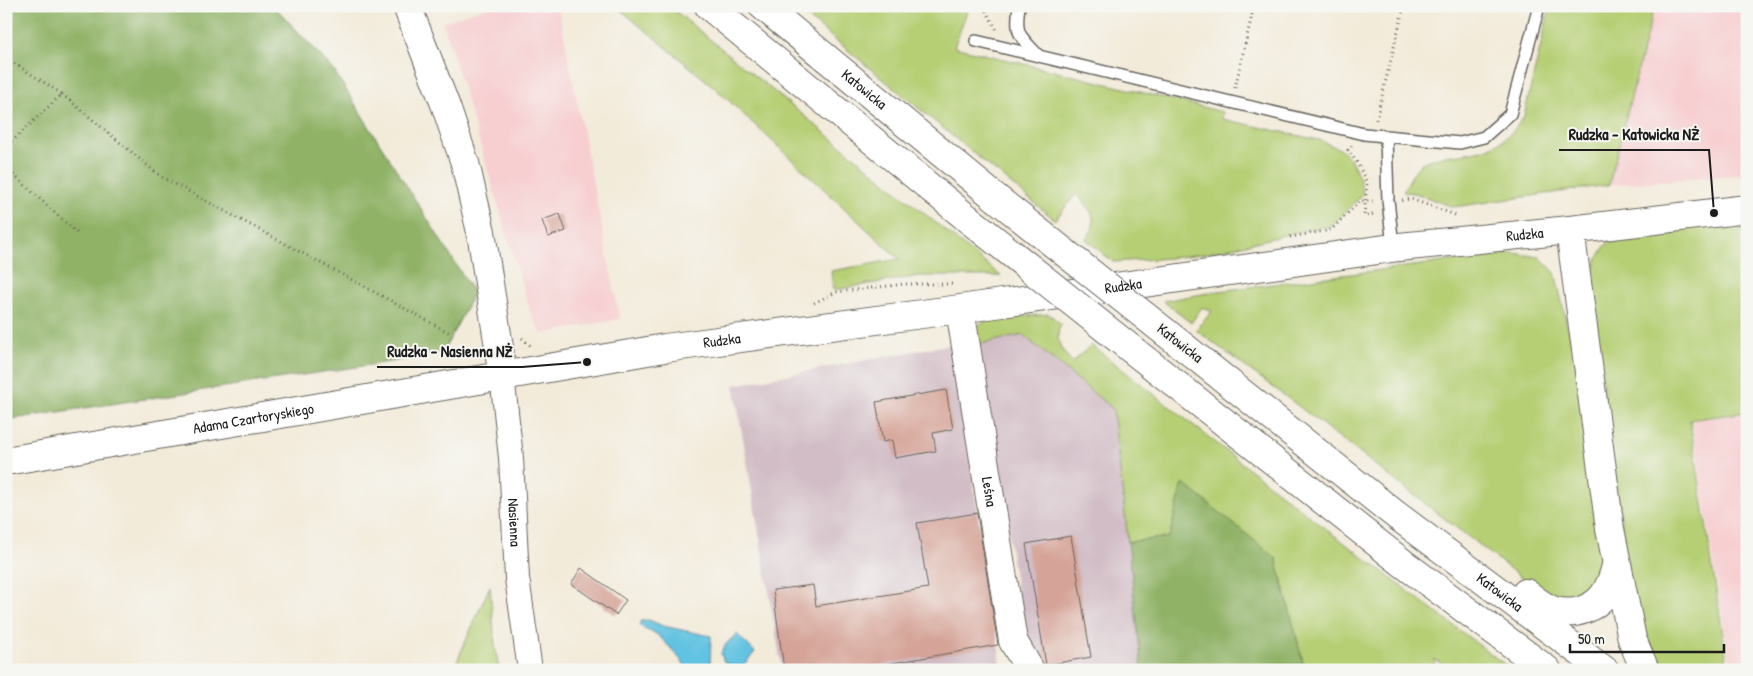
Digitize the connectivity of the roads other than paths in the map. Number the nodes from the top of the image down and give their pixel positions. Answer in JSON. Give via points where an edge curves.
{"nodes":[{"id":1,"x":407,"y":6,"type":"edge"},
{"id":2,"x":708,"y":6,"type":"edge"},
{"id":3,"x":763,"y":6,"type":"edge"},
{"id":4,"x":1019,"y":6,"type":"edge"},
{"id":5,"x":1539,"y":6,"type":"edge"},
{"id":6,"x":976,"y":41,"type":"dead end"},
{"id":7,"x":1038,"y":55,"type":"junction"},
{"id":8,"x":1386,"y":137,"type":"junction"},
{"id":9,"x":1747,"y":209,"type":"edge"},
{"id":10,"x":1570,"y":230,"type":"junction"},
{"id":11,"x":1394,"y":247,"type":"junction"},
{"id":12,"x":960,"y":309,"type":"junction"},
{"id":13,"x":502,"y":375,"type":"junction"},
{"id":14,"x":1231,"y":384,"type":"junction"},
{"id":15,"x":6,"y":461,"type":"edge"},
{"id":16,"x":1616,"y":566,"type":"junction"},
{"id":17,"x":530,"y":670,"type":"edge"},
{"id":18,"x":1030,"y":670,"type":"edge"},
{"id":19,"x":1547,"y":670,"type":"edge"},
{"id":20,"x":1604,"y":670,"type":"edge"},
{"id":21,"x":1645,"y":670,"type":"edge"}],
"edges":[{"from":1,"to":13,"type":"main road","via":[[465,163],[481,232]]},
{"from":2,"to":19,"type":"main road","bridge":true,"via":[[1130,348],[1404,564]]},
{"from":3,"to":14,"type":"main road","name":"Katowicka","bridge":true,"via":[[996,198]]},
{"from":4,"to":7,"type":"lane","via":[[1016,28]]},
{"from":5,"to":8,"type":"lane","via":[[1510,114],[1498,126],[1484,137],[1460,143]]},
{"from":6,"to":7,"type":"lane"},
{"from":7,"to":8,"type":"lane"},
{"from":8,"to":11,"type":"lane","via":[[1388,200]]},
{"from":9,"to":10,"type":"main road","name":"Rudzka"},
{"from":10,"to":11,"type":"main road","name":"Rudzka"},
{"from":10,"to":16,"type":"main road"},
{"from":11,"to":12,"type":"main road","name":"Rudzka"},
{"from":12,"to":13,"type":"main road","name":"Rudzka","via":[[665,348]]},
{"from":12,"to":18,"type":"main road","name":"Leśna","via":[[1013,641]]},
{"from":13,"to":15,"type":"main road","name":"Adama Czartoryskiego"},
{"from":13,"to":17,"type":"street","name":"Nasienna","via":[[511,458],[517,578]]},
{"from":14,"to":16,"type":"main road","via":[[1334,450],[1556,612],[1567,613],[1592,607],[1609,588]]},
{"from":14,"to":20,"type":"main road","name":"Katowicka","via":[[1396,515]]},
{"from":16,"to":21,"type":"main road","via":[[1632,639]]}]}
